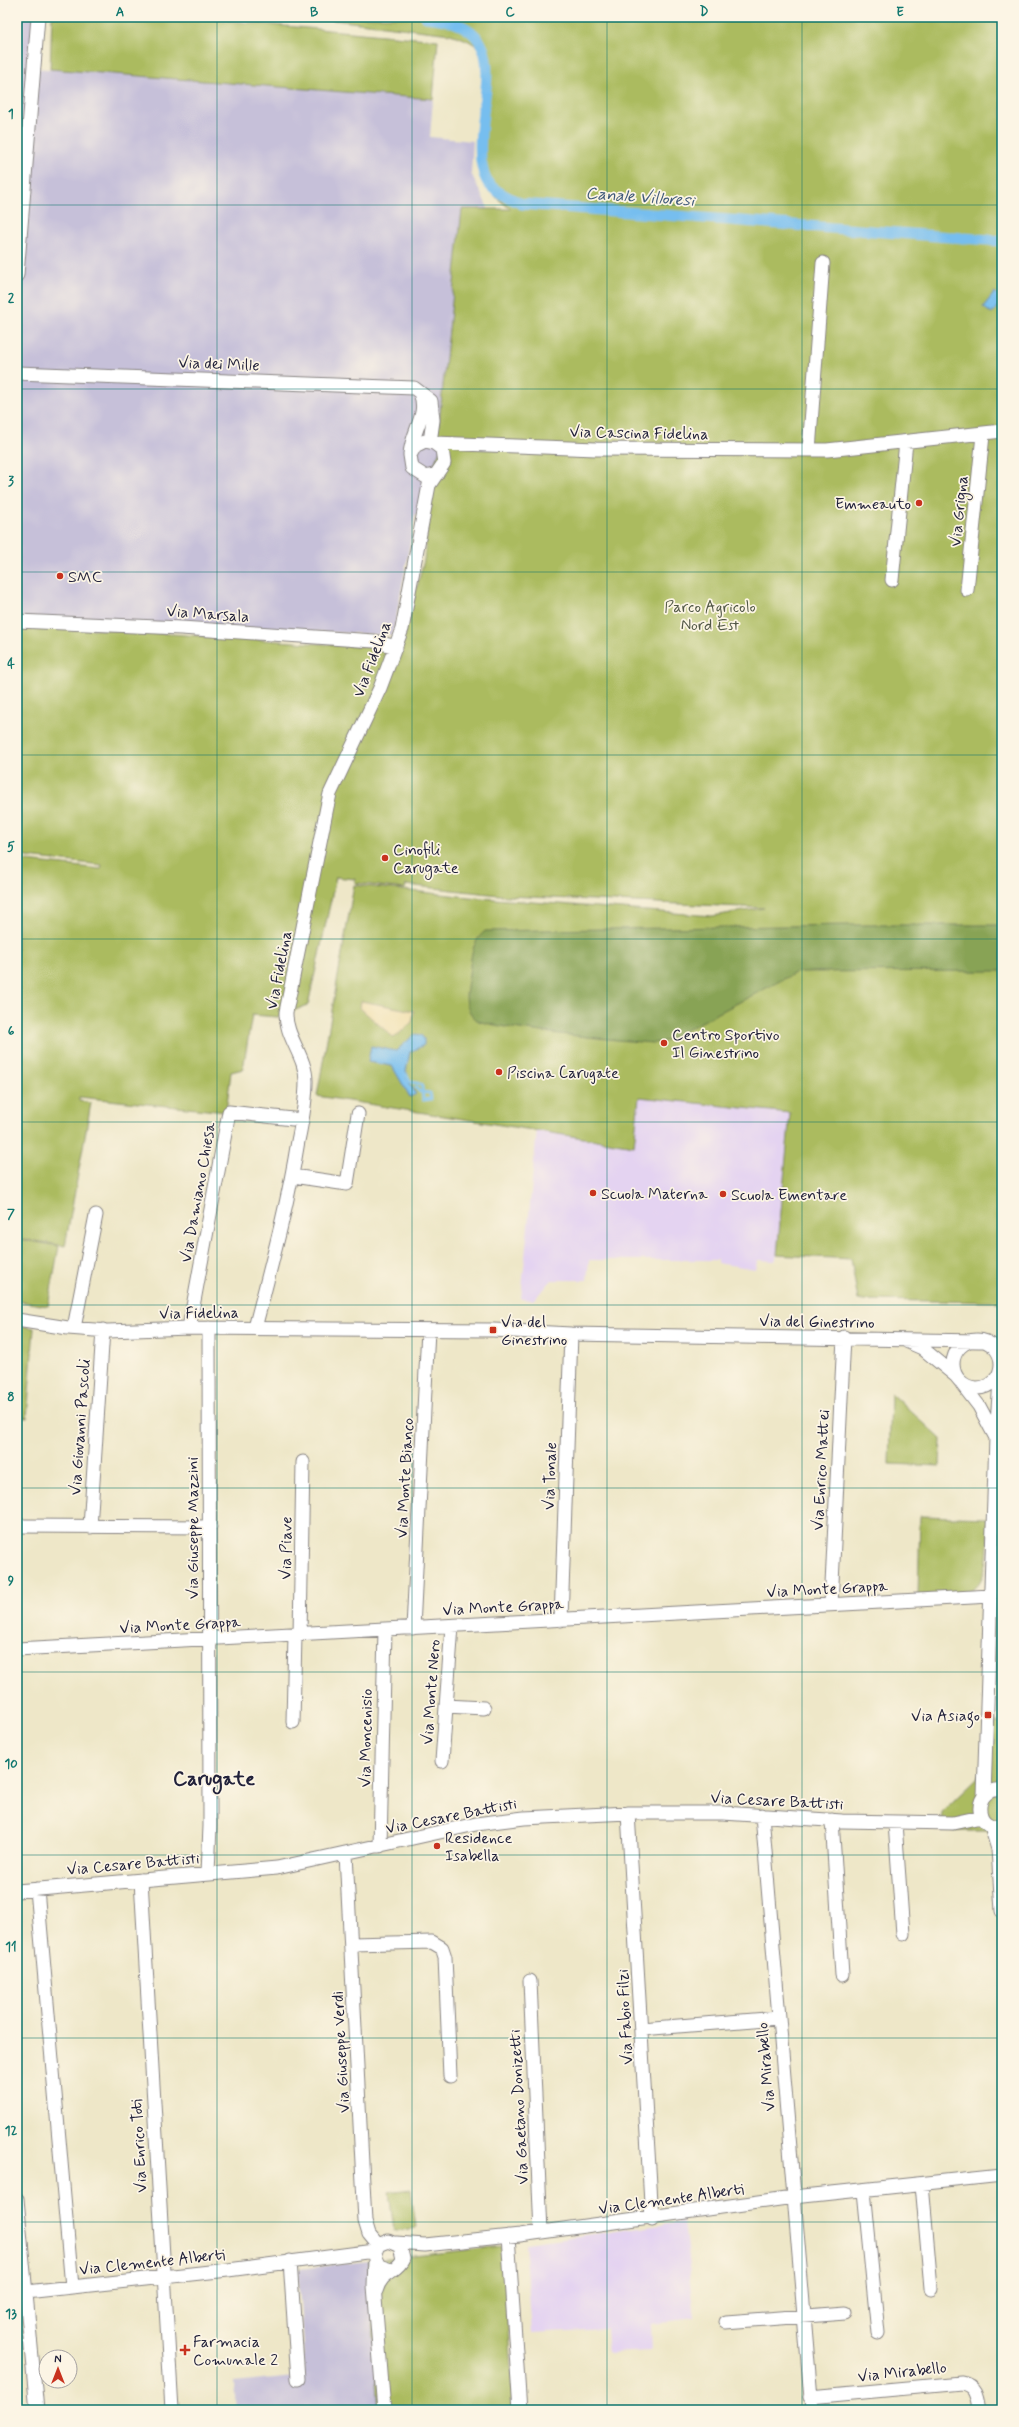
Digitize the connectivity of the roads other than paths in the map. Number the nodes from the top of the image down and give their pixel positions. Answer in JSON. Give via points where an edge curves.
{"nodes":[{"id":1,"x":38,"y":17,"type":"edge"},
{"id":2,"x":823,"y":263,"type":"dead end"},
{"id":3,"x":17,"y":275,"type":"edge"},
{"id":4,"x":17,"y":373,"type":"edge"},
{"id":5,"x":419,"y":391,"type":"junction"},
{"id":6,"x":1002,"y":431,"type":"edge"},
{"id":7,"x":983,"y":435,"type":"junction"},
{"id":8,"x":432,"y":442,"type":"junction"},
{"id":9,"x":906,"y":442,"type":"junction"},
{"id":10,"x":469,"y":444,"type":"junction"},
{"id":11,"x":809,"y":450,"type":"junction"},
{"id":12,"x":409,"y":460,"type":"junction"},
{"id":13,"x":440,"y":469,"type":"junction"},
{"id":14,"x":415,"y":472,"type":"junction"},
{"id":15,"x":424,"y":511,"type":"junction"},
{"id":16,"x":892,"y":580,"type":"dead end"},
{"id":17,"x":968,"y":590,"type":"dead end"},
{"id":18,"x":17,"y":621,"type":"edge"},
{"id":19,"x":396,"y":647,"type":"junction"},
{"id":20,"x":358,"y":1114,"type":"dead end"},
{"id":21,"x":302,"y":1120,"type":"junction"},
{"id":22,"x":292,"y":1176,"type":"junction"},
{"id":23,"x":96,"y":1215,"type":"dead end"},
{"id":24,"x":17,"y":1320,"type":"edge"},
{"id":25,"x":74,"y":1328,"type":"junction"},
{"id":26,"x":189,"y":1328,"type":"junction"},
{"id":27,"x":209,"y":1328,"type":"junction"},
{"id":28,"x":254,"y":1328,"type":"junction"},
{"id":29,"x":103,"y":1330,"type":"junction"},
{"id":30,"x":428,"y":1330,"type":"junction"},
{"id":31,"x":571,"y":1334,"type":"junction"},
{"id":32,"x":844,"y":1337,"type":"junction"},
{"id":33,"x":898,"y":1339,"type":"junction"},
{"id":34,"x":994,"y":1345,"type":"edge"},
{"id":35,"x":1001,"y":1366,"type":"junction"},
{"id":36,"x":959,"y":1379,"type":"junction"},
{"id":37,"x":996,"y":1438,"type":"junction"},
{"id":38,"x":303,"y":1462,"type":"dead end"},
{"id":39,"x":17,"y":1526,"type":"edge"},
{"id":40,"x":90,"y":1527,"type":"junction"},
{"id":41,"x":210,"y":1527,"type":"junction"},
{"id":42,"x":991,"y":1596,"type":"junction"},
{"id":43,"x":830,"y":1604,"type":"junction"},
{"id":44,"x":561,"y":1620,"type":"junction"},
{"id":45,"x":452,"y":1626,"type":"junction"},
{"id":46,"x":414,"y":1628,"type":"junction"},
{"id":47,"x":384,"y":1630,"type":"junction"},
{"id":48,"x":298,"y":1635,"type":"junction"},
{"id":49,"x":208,"y":1640,"type":"junction"},
{"id":50,"x":17,"y":1649,"type":"edge"},
{"id":51,"x":446,"y":1706,"type":"junction"},
{"id":52,"x":484,"y":1708,"type":"dead end"},
{"id":53,"x":292,"y":1722,"type":"dead end"},
{"id":54,"x":442,"y":1761,"type":"dead end"},
{"id":55,"x":986,"y":1770,"type":"junction"},
{"id":56,"x":1001,"y":1790,"type":"edge"},
{"id":57,"x":984,"y":1795,"type":"junction"},
{"id":58,"x":628,"y":1813,"type":"junction"},
{"id":59,"x":762,"y":1815,"type":"junction"},
{"id":60,"x":832,"y":1820,"type":"junction"},
{"id":61,"x":894,"y":1823,"type":"junction"},
{"id":62,"x":994,"y":1825,"type":"edge"},
{"id":63,"x":380,"y":1846,"type":"junction"},
{"id":64,"x":346,"y":1854,"type":"junction"},
{"id":65,"x":208,"y":1873,"type":"junction"},
{"id":66,"x":141,"y":1880,"type":"junction"},
{"id":67,"x":37,"y":1889,"type":"junction"},
{"id":68,"x":17,"y":1891,"type":"edge"},
{"id":69,"x":1002,"y":1911,"type":"edge"},
{"id":70,"x":903,"y":1934,"type":"dead end"},
{"id":71,"x":352,"y":1944,"type":"junction"},
{"id":72,"x":842,"y":1976,"type":"dead end"},
{"id":73,"x":530,"y":1981,"type":"dead end"},
{"id":74,"x":778,"y":2018,"type":"junction"},
{"id":75,"x":641,"y":2029,"type":"junction"},
{"id":76,"x":450,"y":2076,"type":"dead end"},
{"id":77,"x":1002,"y":2175,"type":"edge"},
{"id":78,"x":922,"y":2184,"type":"junction"},
{"id":79,"x":864,"y":2190,"type":"junction"},
{"id":80,"x":794,"y":2198,"type":"junction"},
{"id":81,"x":17,"y":2199,"type":"edge"},
{"id":82,"x":652,"y":2218,"type":"junction"},
{"id":83,"x":541,"y":2232,"type":"junction"},
{"id":84,"x":508,"y":2236,"type":"junction"},
{"id":85,"x":396,"y":2243,"type":"junction"},
{"id":86,"x":425,"y":2245,"type":"junction"},
{"id":87,"x":376,"y":2252,"type":"junction"},
{"id":88,"x":402,"y":2259,"type":"junction"},
{"id":89,"x":290,"y":2261,"type":"junction"},
{"id":90,"x":391,"y":2270,"type":"junction"},
{"id":91,"x":162,"y":2278,"type":"junction"},
{"id":92,"x":72,"y":2287,"type":"junction"},
{"id":93,"x":931,"y":2288,"type":"dead end"},
{"id":94,"x":21,"y":2292,"type":"edge"},
{"id":95,"x":376,"y":2295,"type":"junction"},
{"id":96,"x":845,"y":2313,"type":"dead end"},
{"id":97,"x":803,"y":2316,"type":"junction"},
{"id":98,"x":726,"y":2322,"type":"dead end"},
{"id":99,"x":878,"y":2333,"type":"dead end"},
{"id":100,"x":298,"y":2379,"type":"dead end"},
{"id":101,"x":811,"y":2404,"type":"edge"},
{"id":102,"x":37,"y":2410,"type":"edge"},
{"id":103,"x":172,"y":2410,"type":"edge"},
{"id":104,"x":384,"y":2410,"type":"edge"},
{"id":105,"x":520,"y":2410,"type":"edge"},
{"id":106,"x":979,"y":2410,"type":"edge"}],
"edges":[{"from":1,"to":3,"type":"street"},
{"from":2,"to":11,"type":"street"},
{"from":4,"to":5,"type":"street","name":"Via dei Mille","via":[[401,386]]},
{"from":5,"to":8,"type":"street","via":[[431,401]]},
{"from":5,"to":12,"type":"street","via":[[424,412],[411,440]]},
{"from":6,"to":7,"type":"street","name":"Via Cascina Fidelina"},
{"from":7,"to":9,"type":"street","name":"Via Cascina Fidelina"},
{"from":7,"to":17,"type":"street","name":"Via Grigna"},
{"from":8,"to":10,"type":"street","name":"Via Cascina Fidelina"},
{"from":8,"to":12,"type":"street","via":[[416,446]]},
{"from":8,"to":13,"type":"street","via":[[442,449]]},
{"from":9,"to":11,"type":"street","name":"Via Cascina Fidelina"},
{"from":9,"to":16,"type":"street"},
{"from":10,"to":11,"type":"street","name":"Via Cascina Fidelina","via":[[596,450]]},
{"from":10,"to":13,"type":"street","name":"Via Cascina Fidelina","via":[[454,448]]},
{"from":12,"to":14,"type":"street","name":"Via Fidelina"},
{"from":13,"to":14,"type":"street","via":[[426,477]]},
{"from":13,"to":15,"type":"street","name":"Via Fidelina","via":[[429,485]]},
{"from":14,"to":15,"type":"street","name":"Via Fidelina"},
{"from":15,"to":19,"type":"street","name":"Via Fidelina","via":[[409,602]]},
{"from":18,"to":19,"type":"street","name":"Via Marsala","via":[[182,628],[343,639]]},
{"from":19,"to":21,"type":"street","name":"Via Fidelina","via":[[330,794],[286,1012],[288,1030],[306,1077]]},
{"from":20,"to":22,"type":"street","via":[[347,1184]]},
{"from":21,"to":22,"type":"street","name":"Via Fidelina"},
{"from":21,"to":26,"type":"street","name":"Via Damiano Chiesa","via":[[229,1112]]},
{"from":22,"to":28,"type":"street","name":"Via Fidelina"},
{"from":23,"to":25,"type":"street"},
{"from":24,"to":25,"type":"street","name":"Via Fidelina"},
{"from":25,"to":29,"type":"street","name":"Via Fidelina"},
{"from":26,"to":27,"type":"street","name":"Via Fidelina"},
{"from":26,"to":29,"type":"street","name":"Via Fidelina"},
{"from":27,"to":28,"type":"street","name":"Via Fidelina"},
{"from":27,"to":41,"type":"street","name":"Via Giuseppe Mazzini"},
{"from":28,"to":30,"type":"street","name":"Via del Ginestrino"},
{"from":29,"to":40,"type":"street","name":"Via Giovanni Pascoli"},
{"from":30,"to":31,"type":"street","name":"Via del Ginestrino"},
{"from":30,"to":46,"type":"street","name":"Via Monte Bianco"},
{"from":31,"to":32,"type":"street","name":"Via del Ginestrino"},
{"from":31,"to":44,"type":"street","name":"Via Tonale"},
{"from":32,"to":33,"type":"street","name":"Via del Ginestrino"},
{"from":32,"to":43,"type":"street","name":"Via Enrico Mattei"},
{"from":33,"to":34,"type":"street","name":"Via del Ginestrino"},
{"from":33,"to":36,"type":"street","name":"Via del Ginestrino","via":[[922,1348]]},
{"from":34,"to":35,"type":"street"},
{"from":34,"to":36,"type":"street","via":[[970,1342],[957,1350],[953,1363]]},
{"from":35,"to":36,"type":"street","via":[[996,1378],[986,1386],[973,1388]]},
{"from":35,"to":37,"type":"street"},
{"from":36,"to":37,"type":"street","via":[[979,1406]]},
{"from":37,"to":42,"type":"street"},
{"from":38,"to":48,"type":"street","name":"Via Piave"},
{"from":39,"to":40,"type":"street"},
{"from":40,"to":41,"type":"street"},
{"from":41,"to":49,"type":"street","name":"Via Giuseppe Mazzini"},
{"from":42,"to":43,"type":"street","name":"Via Monte Grappa"},
{"from":42,"to":55,"type":"street"},
{"from":43,"to":44,"type":"street","name":"Via Monte Grappa"},
{"from":44,"to":45,"type":"street","name":"Via Monte Grappa"},
{"from":45,"to":46,"type":"street","name":"Via Monte Grappa"},
{"from":45,"to":51,"type":"street","name":"Via Monte Nero"},
{"from":46,"to":47,"type":"street","name":"Via Monte Grappa"},
{"from":47,"to":48,"type":"street","name":"Via Monte Grappa"},
{"from":47,"to":63,"type":"street","name":"Via Moncenisio"},
{"from":48,"to":49,"type":"street","name":"Via Monte Grappa"},
{"from":48,"to":53,"type":"street","name":"Via Piave"},
{"from":49,"to":50,"type":"street","name":"Via Monte Grappa"},
{"from":49,"to":65,"type":"street","name":"Via Giuseppe Mazzini"},
{"from":51,"to":52,"type":"street"},
{"from":51,"to":54,"type":"street","name":"Via Monte Nero"},
{"from":55,"to":56,"type":"street"},
{"from":55,"to":57,"type":"street"},
{"from":56,"to":57,"type":"street"},
{"from":57,"to":62,"type":"street","via":[[979,1806]]},
{"from":58,"to":59,"type":"street","name":"Via Cesare Battisti"},
{"from":58,"to":63,"type":"street","name":"Via Cesare Battisti","via":[[499,1820]]},
{"from":58,"to":75,"type":"street","name":"Via Fabio Filzi"},
{"from":59,"to":60,"type":"street","name":"Via Cesare Battisti"},
{"from":59,"to":74,"type":"street","name":"Via Mirabello"},
{"from":60,"to":61,"type":"street","name":"Via Cesare Battisti"},
{"from":60,"to":72,"type":"street"},
{"from":61,"to":62,"type":"street","name":"Via Cesare Battisti"},
{"from":61,"to":70,"type":"street"},
{"from":62,"to":69,"type":"street"},
{"from":63,"to":64,"type":"street","name":"Via Cesare Battisti"},
{"from":64,"to":65,"type":"street","name":"Via Cesare Battisti","via":[[277,1868]]},
{"from":64,"to":71,"type":"street","name":"Via Giuseppe Verdi"},
{"from":65,"to":66,"type":"street","name":"Via Cesare Battisti"},
{"from":66,"to":67,"type":"street","name":"Via Cesare Battisti"},
{"from":66,"to":91,"type":"street","name":"Via Enrico Toti"},
{"from":67,"to":68,"type":"street","name":"Via Cesare Battisti"},
{"from":67,"to":92,"type":"street"},
{"from":71,"to":76,"type":"street","via":[[432,1942],[440,1945],[445,1957]]},
{"from":71,"to":87,"type":"street","name":"Via Giuseppe Verdi","via":[[365,2221]]},
{"from":73,"to":83,"type":"street","name":"Via Gaetano Donizetti"},
{"from":74,"to":75,"type":"street"},
{"from":74,"to":80,"type":"street","name":"Via Mirabello"},
{"from":75,"to":82,"type":"street","name":"Via Fabio Filzi"},
{"from":77,"to":78,"type":"street","name":"Via Clemente Alberti"},
{"from":78,"to":79,"type":"street","name":"Via Clemente Alberti"},
{"from":78,"to":93,"type":"street"},
{"from":79,"to":80,"type":"street","name":"Via Clemente Alberti"},
{"from":79,"to":99,"type":"street"},
{"from":80,"to":82,"type":"street","name":"Via Clemente Alberti"},
{"from":80,"to":97,"type":"street","name":"Via Mirabello"},
{"from":81,"to":94,"type":"street"},
{"from":82,"to":83,"type":"street","name":"Via Clemente Alberti"},
{"from":83,"to":84,"type":"street","name":"Via Clemente Alberti"},
{"from":84,"to":86,"type":"street","name":"Via Clemente Alberti"},
{"from":84,"to":105,"type":"street"},
{"from":85,"to":86,"type":"street","name":"Via Clemente Alberti"},
{"from":85,"to":87,"type":"street","via":[[388,2241]]},
{"from":85,"to":88,"type":"street","via":[[402,2250]]},
{"from":86,"to":88,"type":"street","name":"Via Clemente Alberti"},
{"from":87,"to":89,"type":"street","name":"Via Clemente Alberti"},
{"from":87,"to":90,"type":"street","via":[[381,2268]]},
{"from":87,"to":95,"type":"street"},
{"from":88,"to":90,"type":"street","via":[[397,2267]]},
{"from":89,"to":91,"type":"street","name":"Via Clemente Alberti"},
{"from":89,"to":100,"type":"street"},
{"from":90,"to":95,"type":"street","via":[[381,2281]]},
{"from":91,"to":92,"type":"street","name":"Via Clemente Alberti"},
{"from":91,"to":103,"type":"street","name":"Via Enrico Toti"},
{"from":92,"to":94,"type":"street","name":"Via Clemente Alberti"},
{"from":94,"to":102,"type":"street"},
{"from":95,"to":104,"type":"street"},
{"from":96,"to":97,"type":"street"},
{"from":97,"to":98,"type":"street"},
{"from":97,"to":101,"type":"street","name":"Via Mirabello"},
{"from":101,"to":106,"type":"street","name":"Via Mirabello","via":[[961,2383],[970,2385],[975,2390]]}]}
